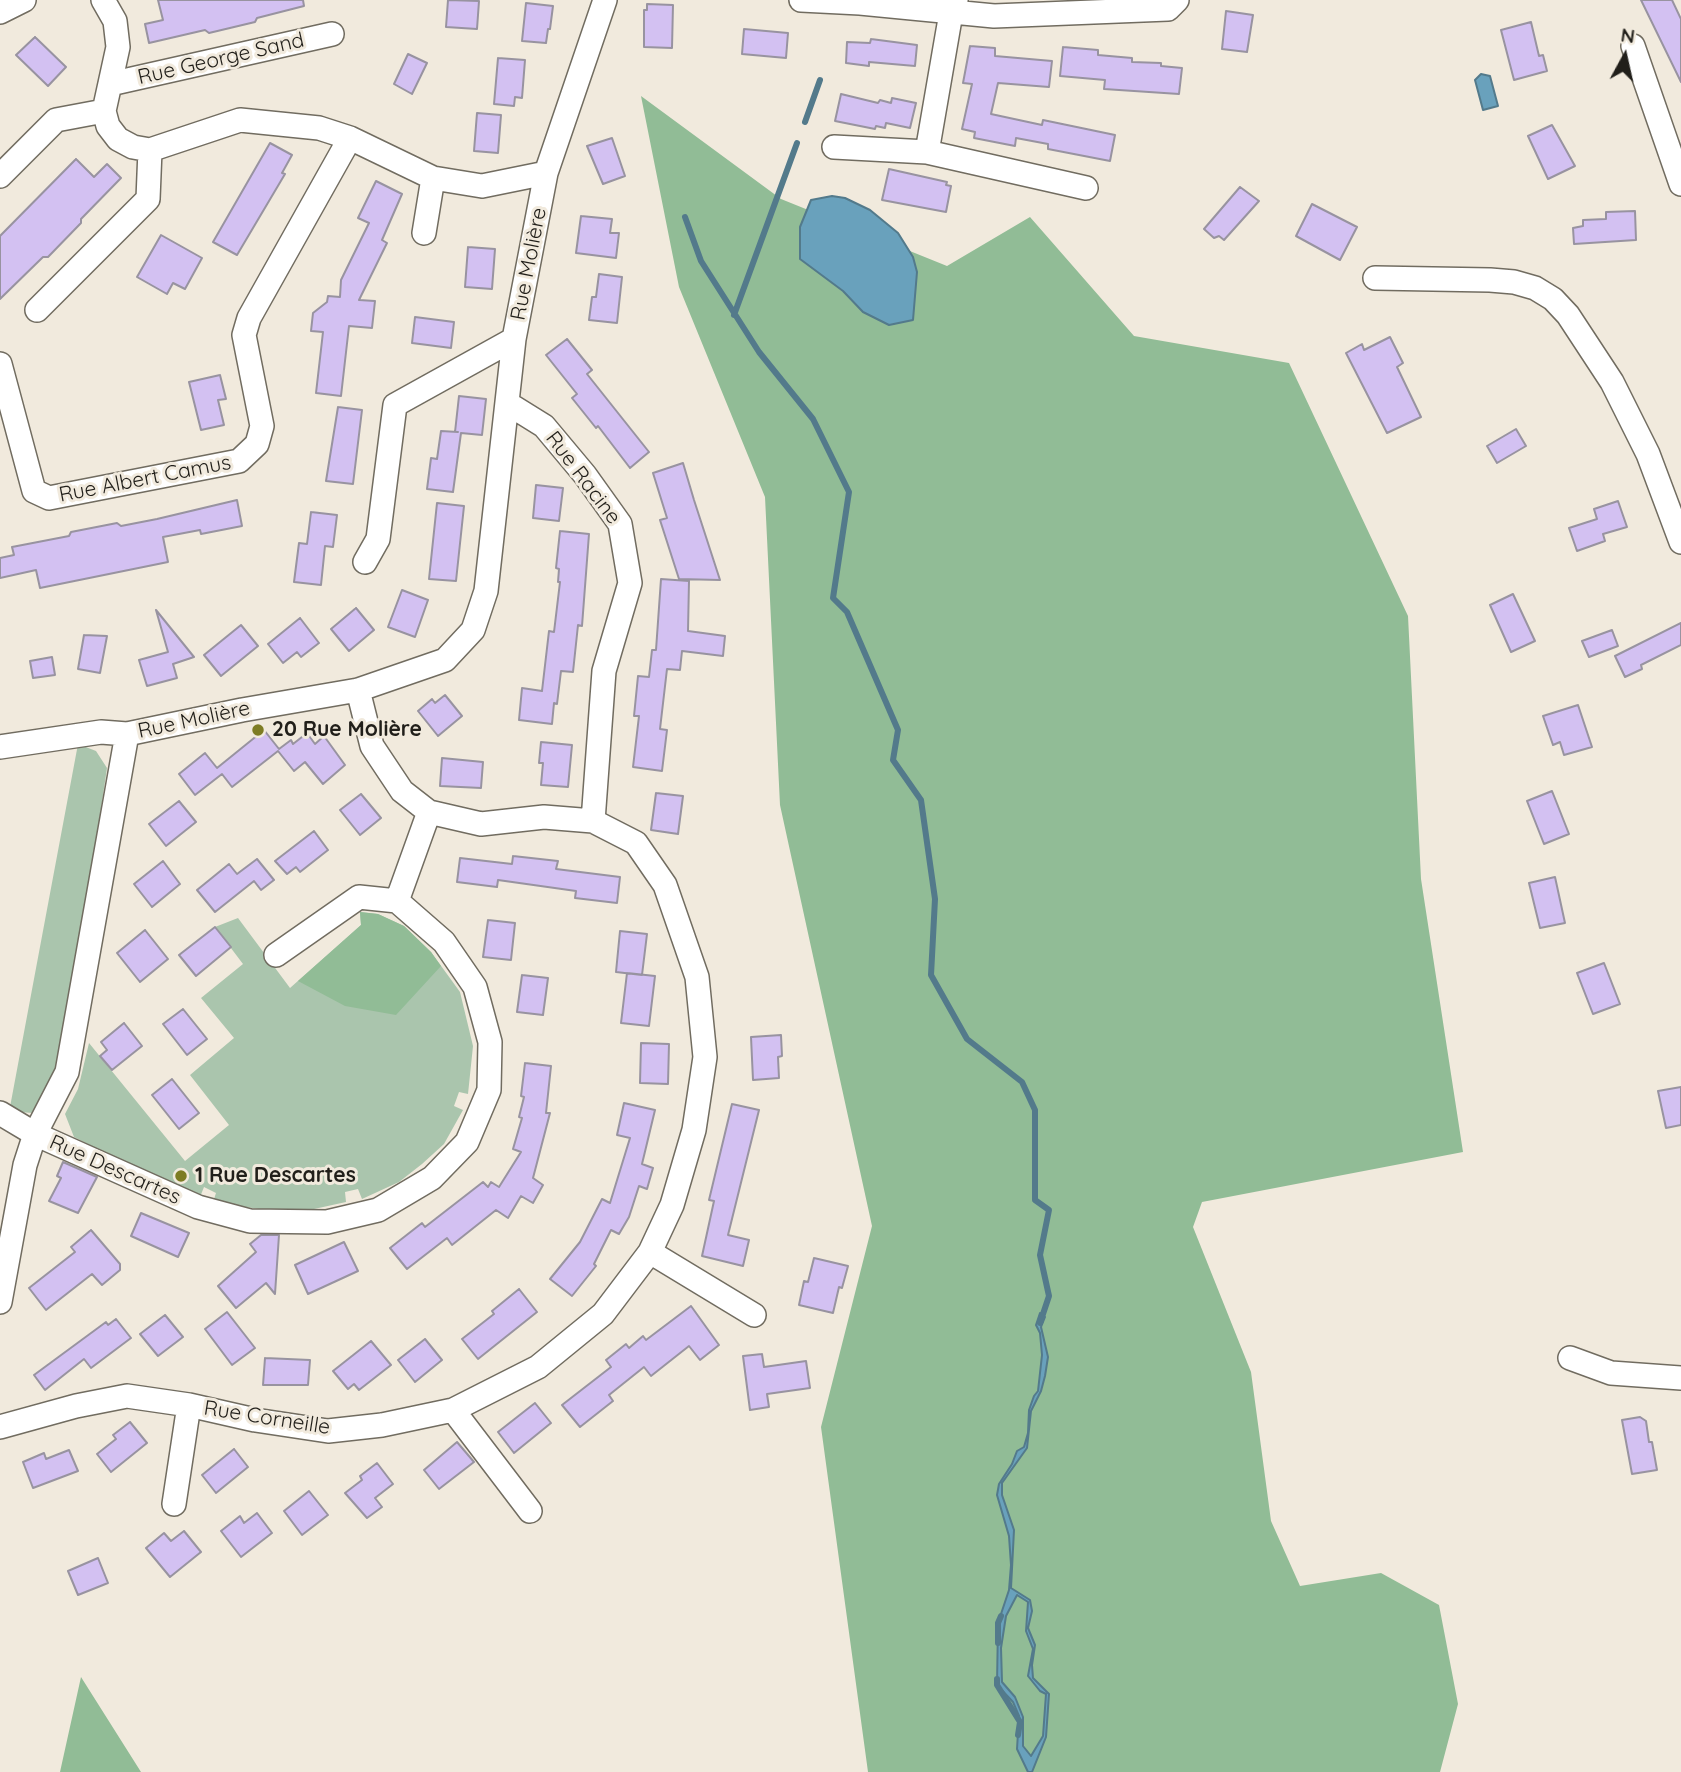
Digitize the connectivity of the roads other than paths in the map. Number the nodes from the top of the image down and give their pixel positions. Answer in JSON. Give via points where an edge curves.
{"nodes":[{"id":1,"x":24,"y":0,"type":"edge"},
{"id":2,"x":103,"y":0,"type":"edge"},
{"id":3,"x":605,"y":0,"type":"edge"},
{"id":4,"x":801,"y":0,"type":"edge"},
{"id":5,"x":1177,"y":0,"type":"edge"},
{"id":6,"x":954,"y":6,"type":"edge"},
{"id":7,"x":0,"y":12,"type":"edge"},
{"id":8,"x":332,"y":34,"type":"dead end"},
{"id":9,"x":1633,"y":46,"type":"dead end"},
{"id":10,"x":110,"y":84,"type":"junction"},
{"id":11,"x":104,"y":111,"type":"junction"},
{"id":12,"x":350,"y":138,"type":"junction"},
{"id":13,"x":834,"y":147,"type":"dead end"},
{"id":14,"x":150,"y":149,"type":"junction"},
{"id":15,"x":927,"y":152,"type":"junction"},
{"id":16,"x":546,"y":173,"type":"junction"},
{"id":17,"x":0,"y":176,"type":"edge"},
{"id":18,"x":433,"y":178,"type":"junction"},
{"id":19,"x":1681,"y":184,"type":"edge"},
{"id":20,"x":1086,"y":188,"type":"dead end"},
{"id":21,"x":424,"y":233,"type":"dead end"},
{"id":22,"x":1375,"y":278,"type":"dead end"},
{"id":23,"x":37,"y":310,"type":"dead end"},
{"id":24,"x":514,"y":339,"type":"junction"},
{"id":25,"x":0,"y":364,"type":"edge"},
{"id":26,"x":507,"y":402,"type":"junction"},
{"id":27,"x":1681,"y":542,"type":"edge"},
{"id":28,"x":365,"y":562,"type":"dead end"},
{"id":29,"x":358,"y":690,"type":"junction"},
{"id":30,"x":127,"y":734,"type":"junction"},
{"id":31,"x":0,"y":747,"type":"edge"},
{"id":32,"x":429,"y":812,"type":"junction"},
{"id":33,"x":593,"y":821,"type":"junction"},
{"id":34,"x":397,"y":901,"type":"junction"},
{"id":35,"x":276,"y":955,"type":"dead end"},
{"id":36,"x":0,"y":1113,"type":"edge"},
{"id":37,"x":35,"y":1134,"type":"junction"},
{"id":38,"x":650,"y":1252,"type":"junction"},
{"id":39,"x":0,"y":1302,"type":"edge"},
{"id":40,"x":754,"y":1315,"type":"dead end"},
{"id":41,"x":1570,"y":1357,"type":"dead end"},
{"id":42,"x":1681,"y":1378,"type":"edge"},
{"id":43,"x":189,"y":1405,"type":"junction"},
{"id":44,"x":453,"y":1410,"type":"junction"},
{"id":45,"x":0,"y":1427,"type":"edge"},
{"id":46,"x":174,"y":1504,"type":"dead end"},
{"id":47,"x":530,"y":1511,"type":"dead end"}],
"edges":[{"from":1,"to":7,"type":"street"},
{"from":2,"to":10,"type":"street","name":"Rue George Sand","via":[[115,21],[118,47]]},
{"from":3,"to":16,"type":"street","name":"Rue Molière"},
{"from":4,"to":6,"type":"street"},
{"from":5,"to":6,"type":"street","via":[[1168,9],[994,16]]},
{"from":6,"to":15,"type":"street"},
{"from":8,"to":10,"type":"street","name":"Rue George Sand"},
{"from":9,"to":19,"type":"street"},
{"from":10,"to":11,"type":"street","name":"Rue George Sand"},
{"from":11,"to":14,"type":"street","via":[[118,139]]},
{"from":11,"to":17,"type":"street","via":[[56,120]]},
{"from":12,"to":14,"type":"street","via":[[319,128],[240,120]]},
{"from":12,"to":18,"type":"street"},
{"from":12,"to":25,"type":"street","name":"Rue Albert Camus","via":[[249,318],[244,335],[262,426],[257,444],[239,461],[49,498],[34,491]]},
{"from":13,"to":15,"type":"street"},
{"from":14,"to":23,"type":"street","via":[[148,199]]},
{"from":15,"to":20,"type":"street"},
{"from":16,"to":18,"type":"street","via":[[482,186]]},
{"from":16,"to":24,"type":"street","name":"Rue Molière"},
{"from":18,"to":21,"type":"street"},
{"from":22,"to":27,"type":"street","via":[[1514,282],[1553,299],[1612,382],[1648,454]]},
{"from":24,"to":26,"type":"street","name":"Rue Molière"},
{"from":24,"to":28,"type":"street","via":[[395,405],[378,539]]},
{"from":26,"to":29,"type":"street","name":"Rue Molière","via":[[486,591],[473,630],[445,660]]},
{"from":26,"to":33,"type":"street","name":"Rue Racine","via":[[544,426],[621,524],[630,583],[604,671]]},
{"from":29,"to":30,"type":"street","name":"Rue Molière"},
{"from":29,"to":32,"type":"street","name":"Rue Corneille","via":[[372,746],[402,792]]},
{"from":30,"to":31,"type":"street","via":[[101,732]]},
{"from":30,"to":37,"type":"street","name":"Rue Molière","via":[[67,1072]]},
{"from":32,"to":33,"type":"street","name":"Rue Corneille","via":[[481,824],[544,817]]},
{"from":32,"to":34,"type":"street"},
{"from":33,"to":38,"type":"street","name":"Rue Corneille","via":[[636,843],[666,885],[697,977],[705,1057],[694,1130],[672,1205]]},
{"from":34,"to":35,"type":"street","via":[[359,897]]},
{"from":34,"to":37,"type":"street","name":"Rue Descartes","via":[[444,942],[475,987],[490,1042],[489,1090],[467,1142],[432,1178],[378,1210],[327,1222],[250,1221],[198,1208]]},
{"from":36,"to":37,"type":"street","name":"Rue Descartes"},
{"from":37,"to":39,"type":"street","name":"Rue Molière"},
{"from":38,"to":40,"type":"street"},
{"from":38,"to":44,"type":"street","name":"Rue Corneille","via":[[603,1314],[538,1367]]},
{"from":41,"to":42,"type":"street","via":[[1611,1373]]},
{"from":43,"to":44,"type":"street","name":"Rue Corneille","via":[[328,1431]]},
{"from":43,"to":45,"type":"street","name":"Rue Corneille","via":[[127,1396]]},
{"from":43,"to":46,"type":"street"},
{"from":44,"to":47,"type":"street"}]}
